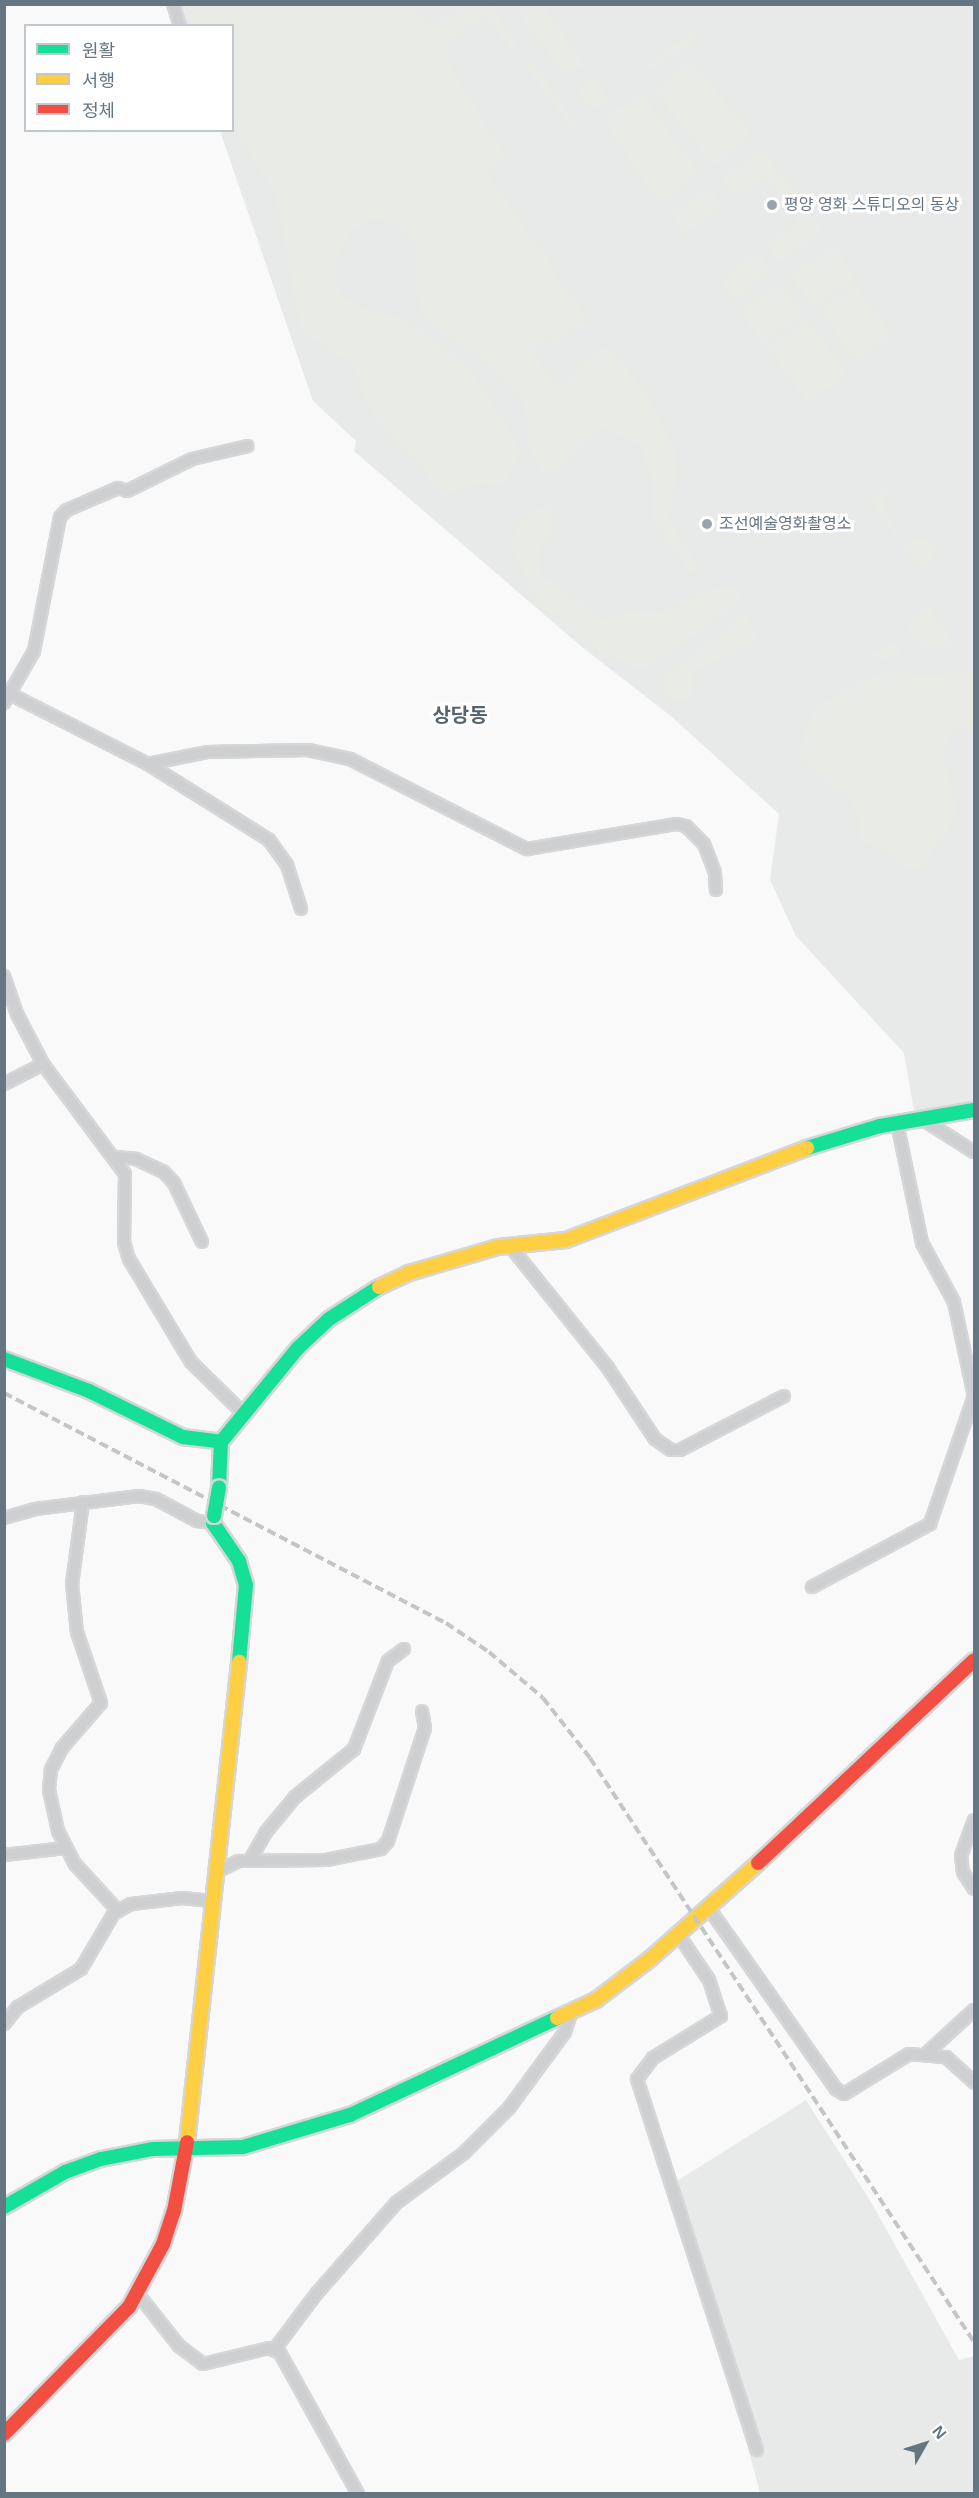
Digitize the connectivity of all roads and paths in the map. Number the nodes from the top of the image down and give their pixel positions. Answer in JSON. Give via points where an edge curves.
{"nodes":[{"id":1,"x":173,"y":4,"type":"edge"},
{"id":2,"x":179,"y":24,"type":"edge"},
{"id":3,"x":248,"y":446,"type":"dead end"},
{"id":4,"x":6,"y":696,"type":"edge"},
{"id":5,"x":148,"y":764,"type":"junction"},
{"id":6,"x":716,"y":890,"type":"dead end"},
{"id":7,"x":301,"y":909,"type":"dead end"},
{"id":8,"x":4,"y":976,"type":"edge"},
{"id":9,"x":43,"y":1064,"type":"junction"},
{"id":10,"x":4,"y":1084,"type":"edge"},
{"id":11,"x":975,"y":1110,"type":"edge"},
{"id":12,"x":922,"y":1119,"type":"junction"},
{"id":13,"x":897,"y":1123,"type":"junction"},
{"id":14,"x":975,"y":1152,"type":"edge"},
{"id":15,"x":115,"y":1157,"type":"junction"},
{"id":16,"x":202,"y":1242,"type":"dead end"},
{"id":17,"x":510,"y":1246,"type":"junction"},
{"id":18,"x":4,"y":1359,"type":"edge"},
{"id":19,"x":784,"y":1396,"type":"dead end"},
{"id":20,"x":975,"y":1396,"type":"edge"},
{"id":21,"x":244,"y":1414,"type":"junction"},
{"id":22,"x":221,"y":1442,"type":"junction"},
{"id":23,"x":82,"y":1502,"type":"junction"},
{"id":24,"x":4,"y":1518,"type":"edge"},
{"id":25,"x":214,"y":1520,"type":"junction"},
{"id":26,"x":812,"y":1587,"type":"dead end"},
{"id":27,"x":404,"y":1649,"type":"dead end"},
{"id":28,"x":975,"y":1660,"type":"edge"},
{"id":29,"x":422,"y":1711,"type":"dead end"},
{"id":30,"x":975,"y":1820,"type":"edge"},
{"id":31,"x":66,"y":1848,"type":"junction"},
{"id":32,"x":4,"y":1855,"type":"edge"},
{"id":33,"x":250,"y":1860,"type":"junction"},
{"id":34,"x":214,"y":1873,"type":"junction"},
{"id":35,"x":975,"y":1889,"type":"edge"},
{"id":36,"x":211,"y":1901,"type":"junction"},
{"id":37,"x":708,"y":1906,"type":"junction"},
{"id":38,"x":118,"y":1911,"type":"junction"},
{"id":39,"x":678,"y":1934,"type":"junction"},
{"id":40,"x":975,"y":2010,"type":"edge"},
{"id":41,"x":572,"y":2011,"type":"junction"},
{"id":42,"x":4,"y":2024,"type":"edge"},
{"id":43,"x":927,"y":2053,"type":"junction"},
{"id":44,"x":975,"y":2082,"type":"edge"},
{"id":45,"x":186,"y":2150,"type":"junction"},
{"id":46,"x":4,"y":2206,"type":"edge"},
{"id":47,"x":138,"y":2294,"type":"junction"},
{"id":48,"x":274,"y":2350,"type":"junction"},
{"id":49,"x":4,"y":2434,"type":"edge"},
{"id":50,"x":757,"y":2450,"type":"dead end"},
{"id":51,"x":358,"y":2493,"type":"edge"}],
"edges":[{"from":1,"to":2,"type":"street"},
{"from":3,"to":4,"type":"street","via":[[208,453],[127,491],[118,488],[67,510],[60,517],[34,651]]},
{"from":4,"to":5,"type":"street"},
{"from":5,"to":6,"type":"street","via":[[207,752],[326,753],[378,772],[527,849],[677,824],[692,830],[704,844],[716,873]]},
{"from":5,"to":7,"type":"street","via":[[269,840],[287,865]]},
{"from":8,"to":9,"type":"street","via":[[17,1014]]},
{"from":9,"to":10,"type":"street"},
{"from":9,"to":15,"type":"street","via":[[94,1137]]},
{"from":11,"to":12,"type":"street"},
{"from":12,"to":13,"type":"street"},
{"from":12,"to":14,"type":"street"},
{"from":13,"to":17,"type":"street","via":[[784,1155],[566,1240]]},
{"from":13,"to":20,"type":"street","via":[[922,1243],[954,1302]]},
{"from":15,"to":16,"type":"street","via":[[136,1159],[164,1172],[179,1192]]},
{"from":15,"to":21,"type":"street","via":[[124,1174],[124,1242],[129,1259],[191,1362]]},
{"from":17,"to":19,"type":"street","via":[[594,1350],[655,1439],[671,1450],[680,1450]]},
{"from":17,"to":21,"type":"street","via":[[458,1256],[364,1294],[298,1348]]},
{"from":18,"to":22,"type":"street","via":[[89,1390],[183,1437]]},
{"from":20,"to":26,"type":"street","via":[[930,1524]]},
{"from":21,"to":22,"type":"street"},
{"from":22,"to":25,"type":"street","bridge":true},
{"from":23,"to":24,"type":"street"},
{"from":23,"to":25,"type":"street","via":[[139,1496],[156,1499],[197,1521]]},
{"from":23,"to":31,"type":"street","via":[[72,1584],[77,1632],[101,1702],[62,1748],[51,1770],[51,1810]]},
{"from":25,"to":34,"type":"street","via":[[229,1542],[246,1585]]},
{"from":27,"to":33,"type":"street","via":[[388,1661],[354,1749],[295,1797],[266,1832]]},
{"from":28,"to":37,"type":"street","via":[[894,1739]]},
{"from":29,"to":33,"type":"street","via":[[425,1728],[388,1842],[381,1849],[326,1860]]},
{"from":30,"to":35,"type":"street","via":[[961,1856],[963,1872]]},
{"from":31,"to":32,"type":"street"},
{"from":31,"to":38,"type":"street","via":[[75,1864]]},
{"from":33,"to":34,"type":"street"},
{"from":34,"to":36,"type":"street"},
{"from":36,"to":38,"type":"street","via":[[183,1898],[131,1904]]},
{"from":36,"to":45,"type":"street"},
{"from":37,"to":39,"type":"street"},
{"from":37,"to":43,"type":"street","via":[[836,2089],[844,2094],[856,2090],[893,2061]]},
{"from":38,"to":42,"type":"street","via":[[105,1925],[81,1969],[18,2007]]},
{"from":39,"to":41,"type":"street","via":[[596,2000]]},
{"from":39,"to":50,"type":"street","via":[[709,1980],[721,2016],[653,2058],[637,2079]]},
{"from":40,"to":43,"type":"street"},
{"from":41,"to":45,"type":"street","via":[[350,2115],[243,2147]]},
{"from":41,"to":48,"type":"street","via":[[565,2032],[509,2108],[464,2152],[396,2203],[316,2293]]},
{"from":43,"to":44,"type":"street","via":[[946,2057]]},
{"from":45,"to":46,"type":"street","via":[[153,2149],[101,2159],[59,2175]]},
{"from":45,"to":47,"type":"street","via":[[174,2211]]},
{"from":47,"to":48,"type":"street","via":[[179,2346],[203,2364]]},
{"from":47,"to":49,"type":"street"},
{"from":48,"to":51,"type":"street","via":[[288,2361]]}]}
